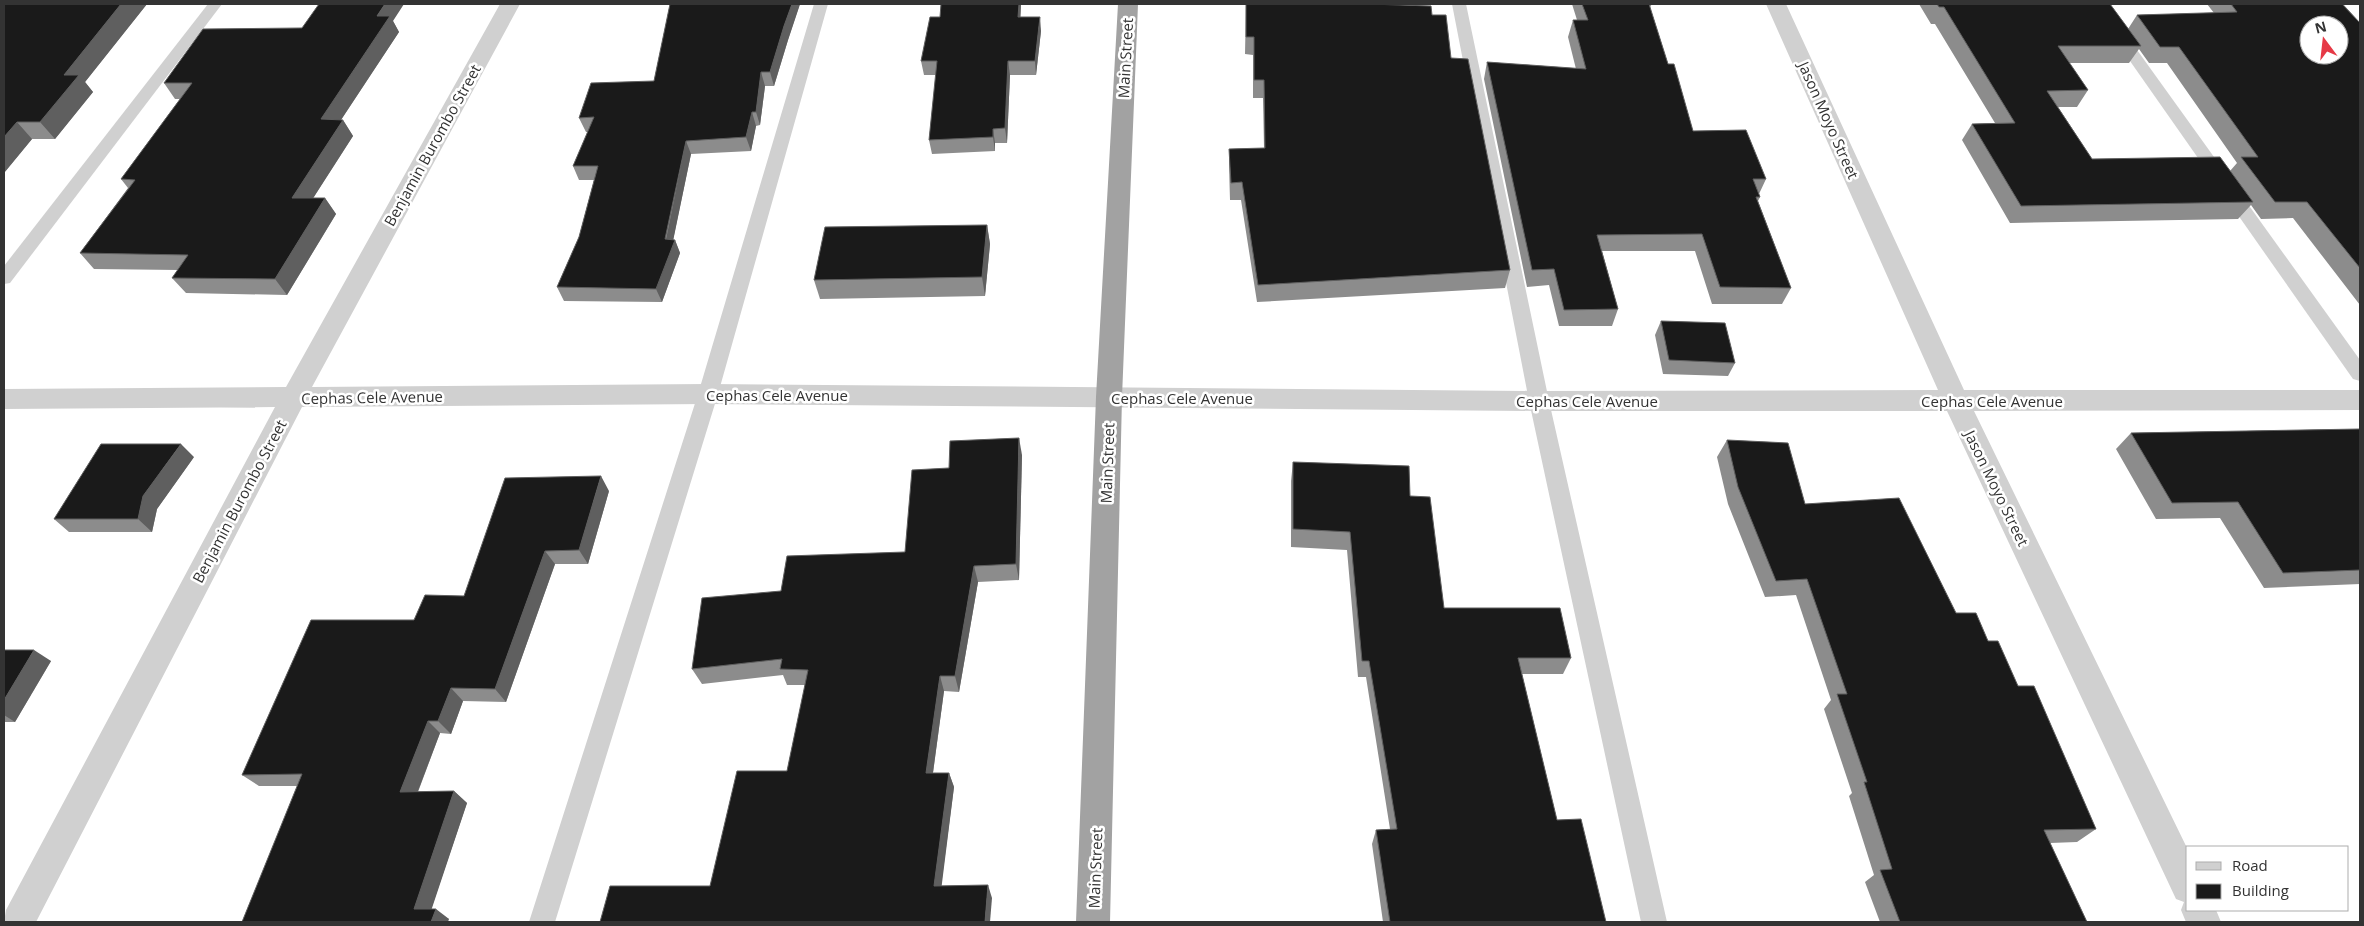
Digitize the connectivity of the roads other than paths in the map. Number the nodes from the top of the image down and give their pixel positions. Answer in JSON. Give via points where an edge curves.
{"nodes":[{"id":1,"x":215,"y":4,"type":"edge"},
{"id":2,"x":510,"y":4,"type":"edge"},
{"id":3,"x":821,"y":4,"type":"edge"},
{"id":4,"x":1128,"y":4,"type":"edge"},
{"id":5,"x":1459,"y":4,"type":"edge"},
{"id":6,"x":1776,"y":4,"type":"edge"},
{"id":7,"x":2097,"y":4,"type":"edge"},
{"id":8,"x":4,"y":278,"type":"edge"},
{"id":9,"x":2360,"y":374,"type":"edge"},
{"id":10,"x":708,"y":394,"type":"junction"},
{"id":11,"x":1109,"y":397,"type":"junction"},
{"id":12,"x":293,"y":398,"type":"junction"},
{"id":13,"x":4,"y":399,"type":"edge"},
{"id":14,"x":2360,"y":400,"type":"edge"},
{"id":15,"x":1539,"y":401,"type":"junction"},
{"id":16,"x":1956,"y":402,"type":"junction"},
{"id":17,"x":2186,"y":883,"type":"edge"},
{"id":18,"x":18,"y":922,"type":"edge"},
{"id":19,"x":542,"y":922,"type":"edge"},
{"id":20,"x":1094,"y":922,"type":"edge"},
{"id":21,"x":1654,"y":922,"type":"edge"}],
"edges":[{"from":1,"to":8,"type":"lane"},
{"from":2,"to":12,"type":"street","name":"Benjamin Burombo Street"},
{"from":3,"to":10,"type":"lane"},
{"from":4,"to":11,"type":"highway","name":"Main Street"},
{"from":5,"to":15,"type":"lane"},
{"from":6,"to":16,"type":"street","name":"Jason Moyo Street"},
{"from":7,"to":9,"type":"lane"},
{"from":10,"to":11,"type":"street","name":"Cephas Cele Avenue"},
{"from":10,"to":12,"type":"street","name":"Cephas Cele Avenue"},
{"from":10,"to":19,"type":"lane"},
{"from":11,"to":15,"type":"street","name":"Cephas Cele Avenue"},
{"from":11,"to":20,"type":"highway","name":"Main Street"},
{"from":12,"to":13,"type":"street","name":"Cephas Cele Avenue"},
{"from":12,"to":18,"type":"street","name":"Benjamin Burombo Street"},
{"from":14,"to":16,"type":"street","name":"Cephas Cele Avenue"},
{"from":15,"to":16,"type":"street","name":"Cephas Cele Avenue"},
{"from":15,"to":21,"type":"lane"},
{"from":16,"to":17,"type":"street","name":"Jason Moyo Street"}]}
